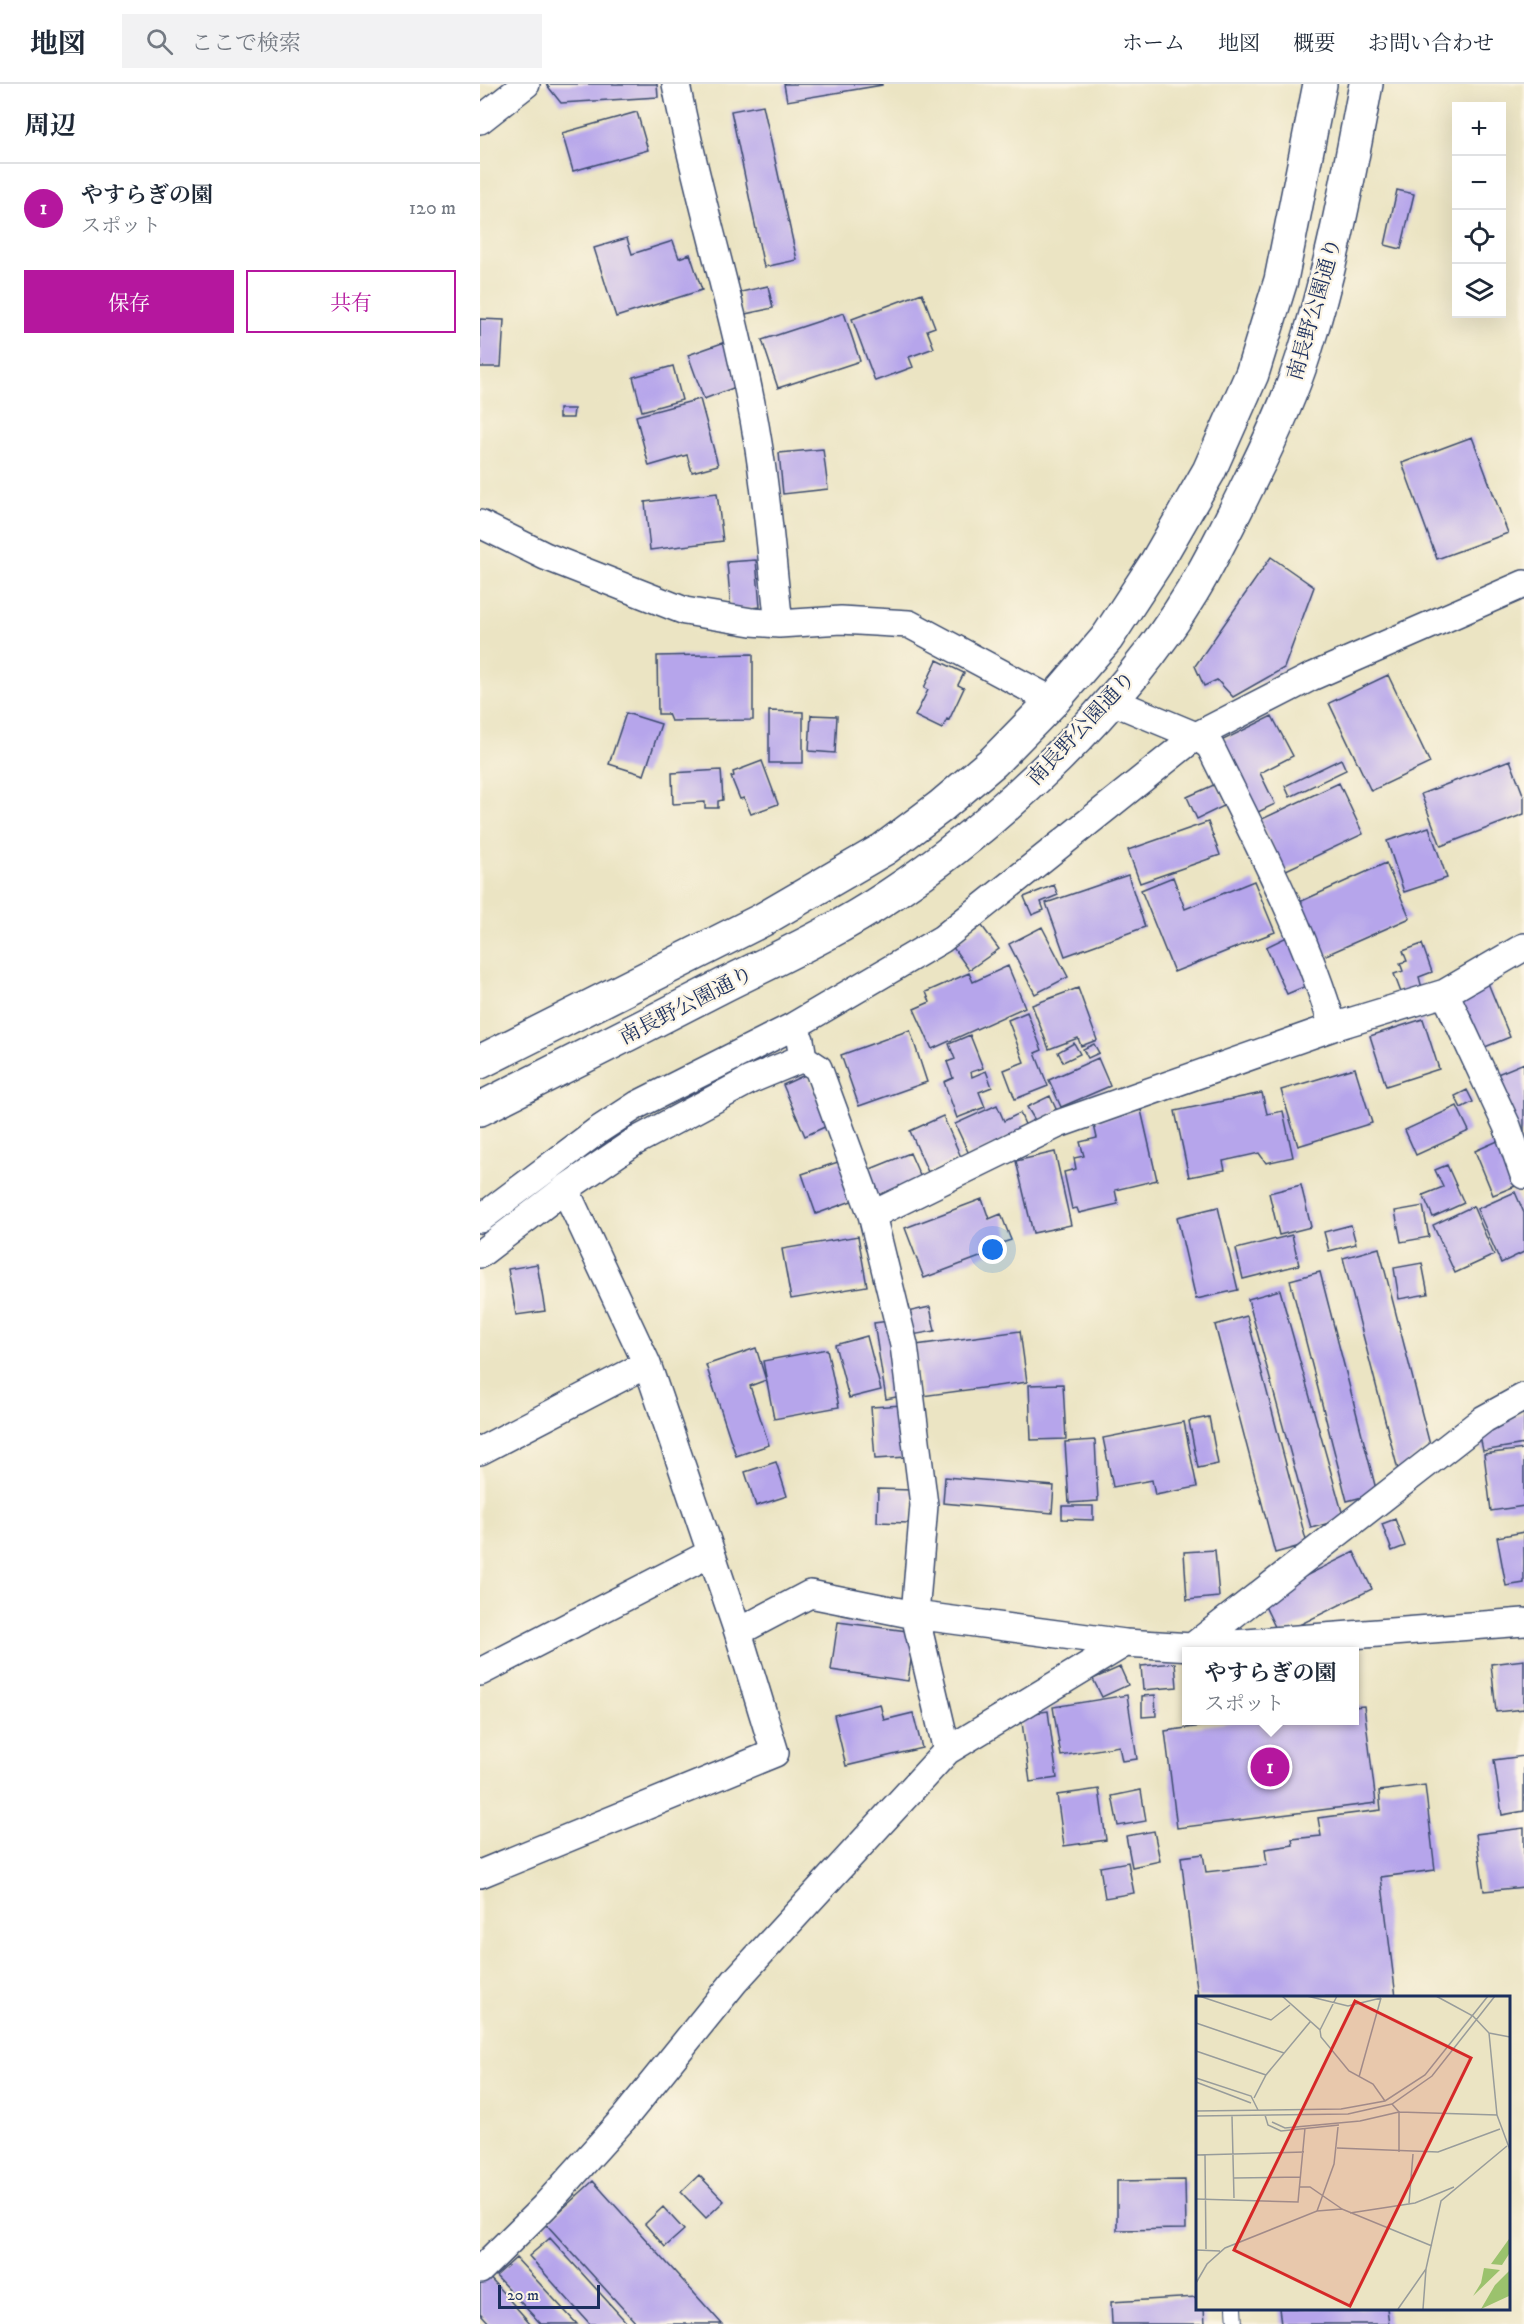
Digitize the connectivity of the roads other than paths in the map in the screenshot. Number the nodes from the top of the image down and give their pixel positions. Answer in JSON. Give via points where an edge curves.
{"nodes":[{"id":1,"x":526,"y":84,"type":"edge"},
{"id":2,"x":676,"y":84,"type":"edge"},
{"id":3,"x":1320,"y":84,"type":"edge"},
{"id":4,"x":1366,"y":84,"type":"edge"},
{"id":5,"x":480,"y":120,"type":"edge"},
{"id":6,"x":480,"y":524,"type":"edge"},
{"id":7,"x":1524,"y":584,"type":"edge"},
{"id":8,"x":779,"y":624,"type":"junction"},
{"id":9,"x":1053,"y":701,"type":"junction"},
{"id":10,"x":1112,"y":701,"type":"junction"},
{"id":11,"x":1196,"y":736,"type":"junction"},
{"id":12,"x":1524,"y":947,"type":"edge"},
{"id":13,"x":1445,"y":993,"type":"junction"},
{"id":14,"x":794,"y":1026,"type":"junction"},
{"id":15,"x":1333,"y":1027,"type":"junction"},
{"id":16,"x":803,"y":1058,"type":"junction"},
{"id":17,"x":480,"y":1062,"type":"edge"},
{"id":18,"x":480,"y":1109,"type":"edge"},
{"id":19,"x":1524,"y":1174,"type":"edge"},
{"id":20,"x":565,"y":1189,"type":"junction"},
{"id":21,"x":872,"y":1215,"type":"junction"},
{"id":22,"x":480,"y":1218,"type":"edge"},
{"id":23,"x":480,"y":1254,"type":"edge"},
{"id":24,"x":647,"y":1364,"type":"junction"},
{"id":25,"x":1524,"y":1397,"type":"edge"},
{"id":26,"x":480,"y":1451,"type":"edge"},
{"id":27,"x":711,"y":1553,"type":"junction"},
{"id":28,"x":915,"y":1614,"type":"junction"},
{"id":29,"x":1524,"y":1622,"type":"edge"},
{"id":30,"x":738,"y":1632,"type":"junction"},
{"id":31,"x":1125,"y":1643,"type":"junction"},
{"id":32,"x":1192,"y":1647,"type":"junction"},
{"id":33,"x":480,"y":1672,"type":"edge"},
{"id":34,"x":947,"y":1751,"type":"junction"},
{"id":35,"x":480,"y":1874,"type":"edge"},
{"id":36,"x":480,"y":2270,"type":"edge"},
{"id":37,"x":1234,"y":2309,"type":"edge"},
{"id":38,"x":1235,"y":2324,"type":"edge"}],
"edges":[{"from":1,"to":5,"type":"street"},
{"from":2,"to":8,"type":"street","via":[[758,443]]},
{"from":3,"to":9,"type":"street","name":"南長野公園通り","via":[[1281,280],[1252,374],[1209,471],[1156,563],[1107,638]]},
{"from":4,"to":10,"type":"street","name":"南長野公園通り","via":[[1333,252],[1305,353],[1269,442],[1192,592]]},
{"from":6,"to":8,"type":"street","via":[[545,556],[685,611]]},
{"from":7,"to":11,"type":"street","via":[[1311,677]]},
{"from":8,"to":9,"type":"street","via":[[841,620],[909,624]]},
{"from":9,"to":17,"type":"street","name":"南長野公園通り","via":[[993,762],[874,855],[762,920]]},
{"from":10,"to":11,"type":"street"},
{"from":10,"to":18,"type":"street","name":"南長野公園通り","via":[[1024,788],[889,896],[831,932]]},
{"from":11,"to":14,"type":"street","via":[[942,939]]},
{"from":11,"to":15,"type":"street","via":[[1210,746],[1273,875],[1321,986]]},
{"from":12,"to":13,"type":"street"},
{"from":13,"to":15,"type":"street"},
{"from":13,"to":19,"type":"street","via":[[1507,1126]]},
{"from":14,"to":16,"type":"street"},
{"from":14,"to":22,"type":"street","via":[[637,1105]]},
{"from":15,"to":21,"type":"street","via":[[1058,1124]]},
{"from":16,"to":20,"type":"street","via":[[750,1080],[663,1125]]},
{"from":16,"to":21,"type":"street","via":[[818,1068]]},
{"from":20,"to":23,"type":"street"},
{"from":20,"to":24,"type":"street"},
{"from":21,"to":28,"type":"street","via":[[904,1345],[924,1505]]},
{"from":24,"to":26,"type":"street"},
{"from":24,"to":27,"type":"street"},
{"from":25,"to":32,"type":"street","via":[[1484,1419]]},
{"from":27,"to":30,"type":"street"},
{"from":27,"to":33,"type":"street"},
{"from":28,"to":30,"type":"street","via":[[810,1594]]},
{"from":28,"to":31,"type":"street"},
{"from":28,"to":34,"type":"street"},
{"from":29,"to":32,"type":"street"},
{"from":30,"to":35,"type":"street","via":[[775,1753]]},
{"from":31,"to":32,"type":"street"},
{"from":31,"to":34,"type":"street"},
{"from":34,"to":36,"type":"street","via":[[735,1981],[625,2117],[544,2207]]},
{"from":37,"to":38,"type":"lane"}]}
